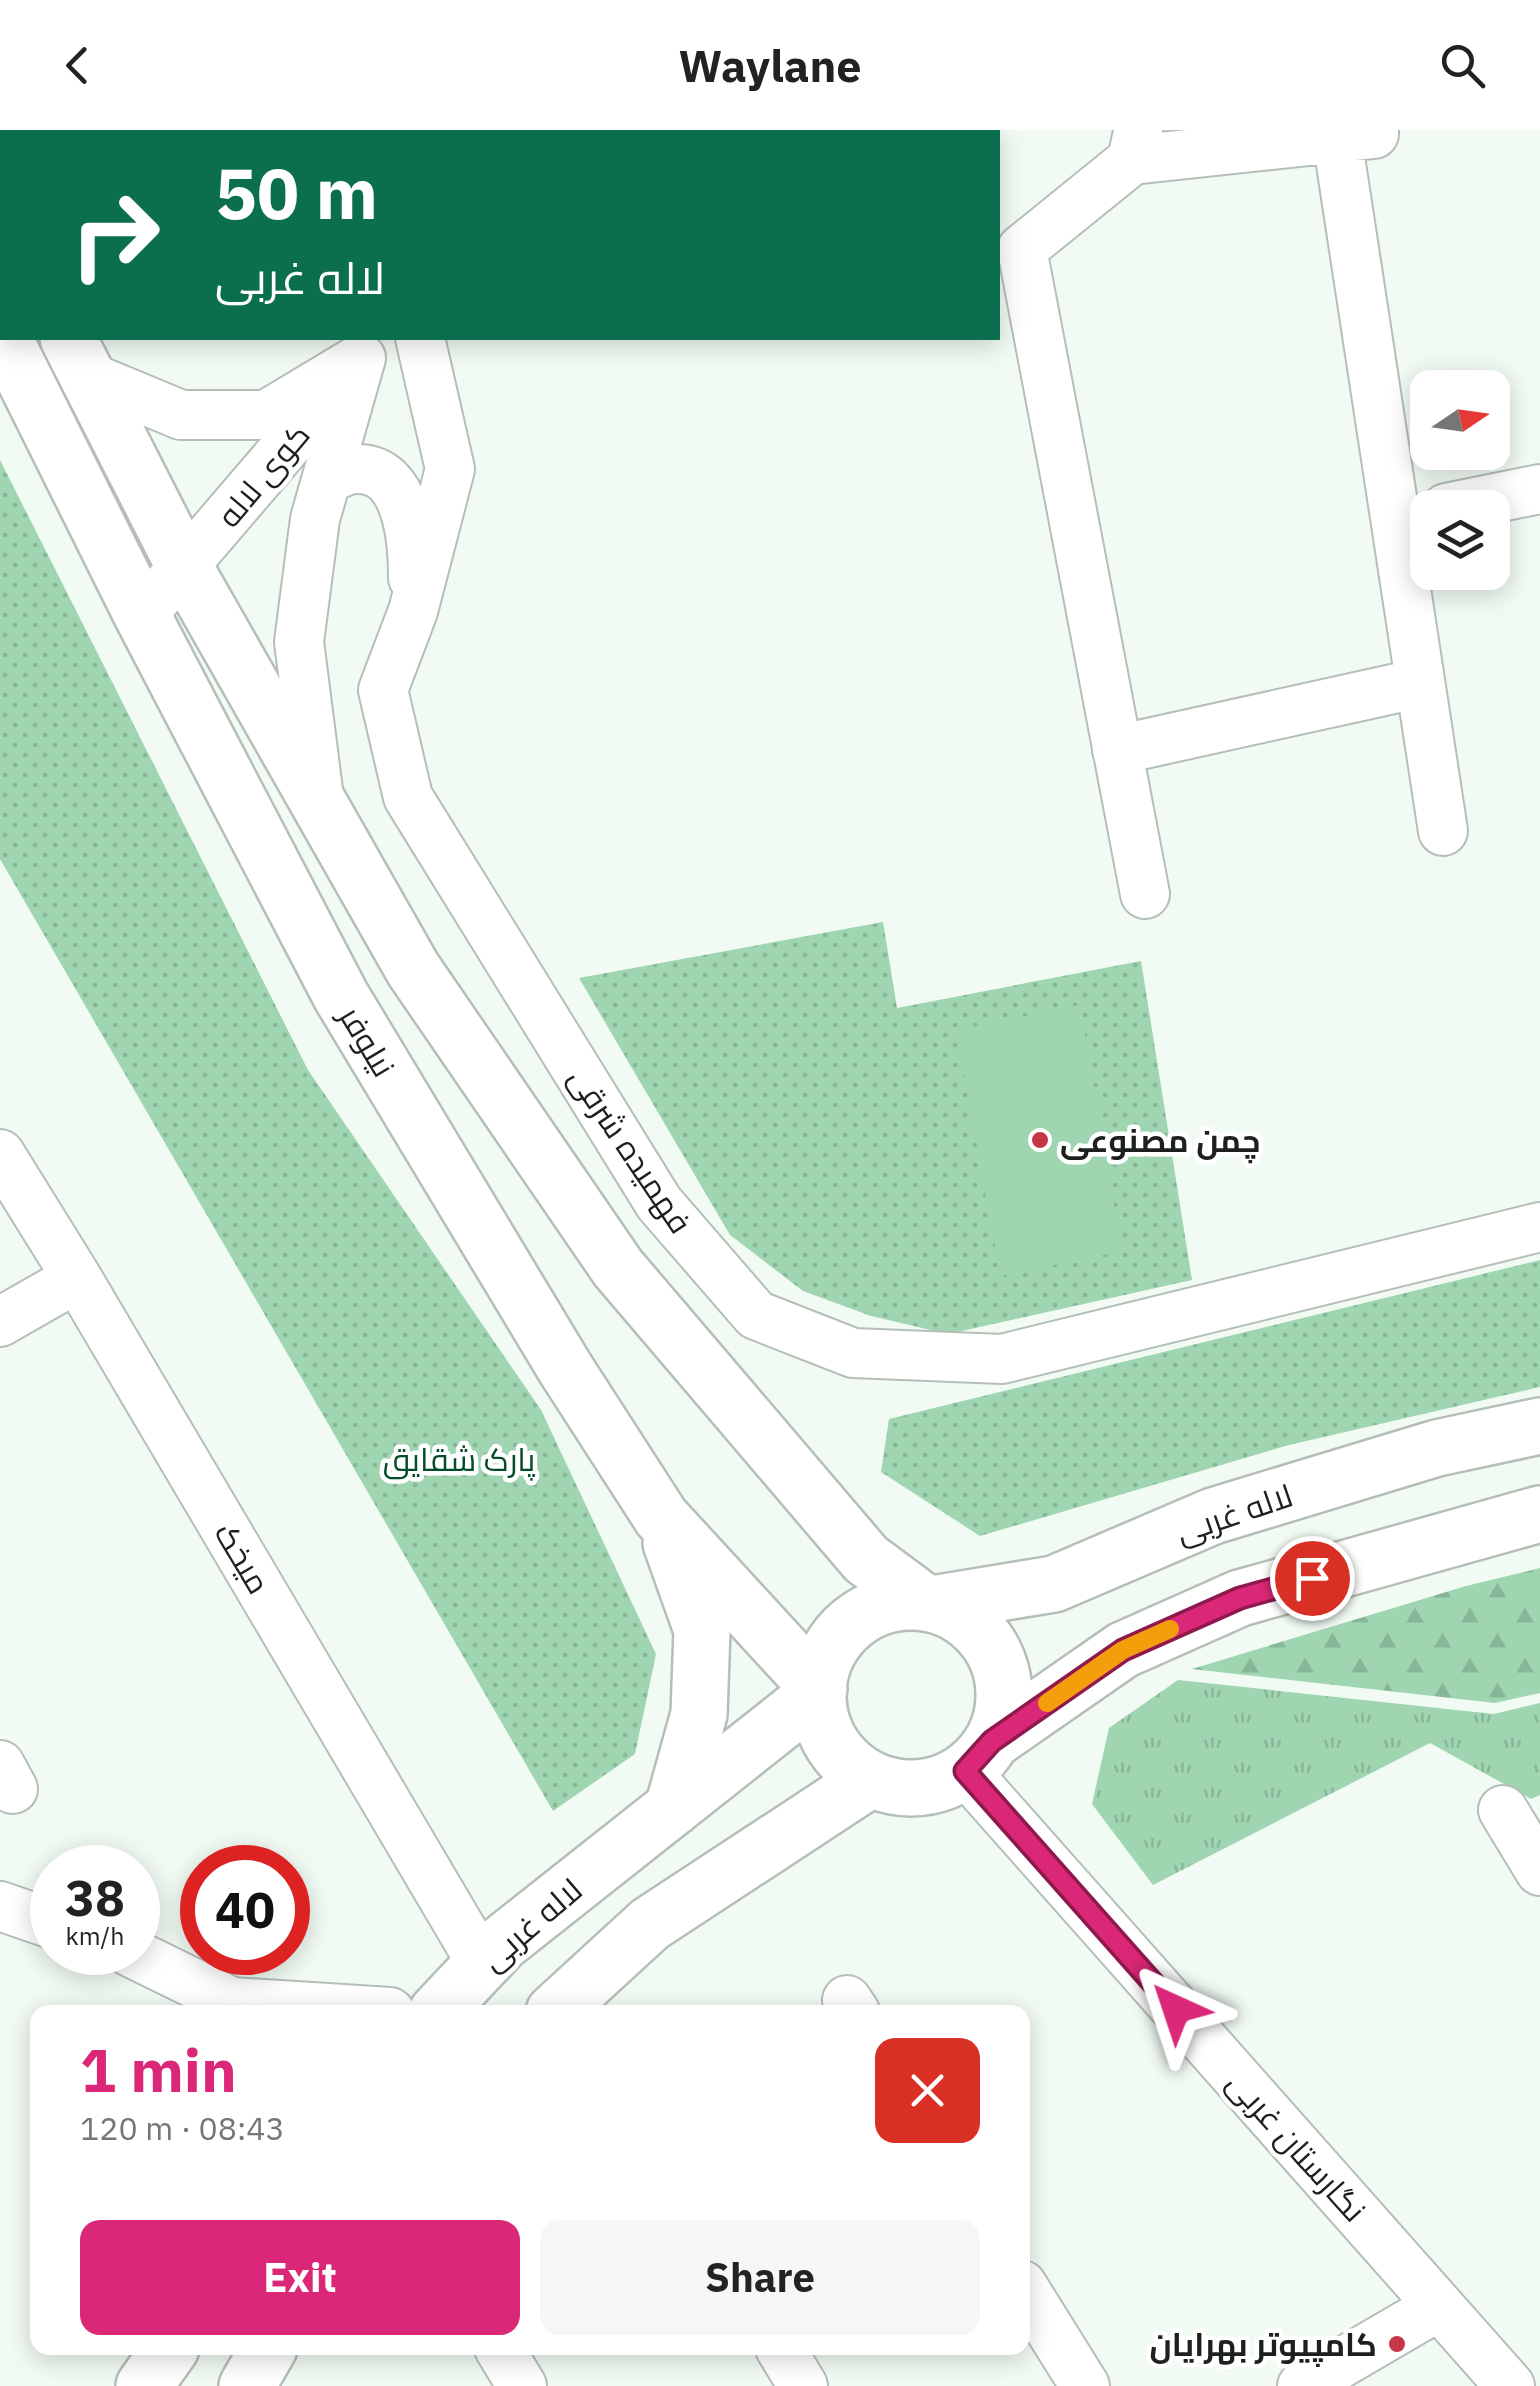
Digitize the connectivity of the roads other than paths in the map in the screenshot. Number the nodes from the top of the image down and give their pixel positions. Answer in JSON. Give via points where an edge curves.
{"nodes":[{"id":1,"x":1356,"y":134,"type":"edge"},
{"id":2,"x":1135,"y":145,"type":"edge"},
{"id":3,"x":5,"y":340,"type":"edge"},
{"id":4,"x":420,"y":340,"type":"edge"},
{"id":5,"x":366,"y":344,"type":"edge"},
{"id":6,"x":78,"y":357,"type":"edge"},
{"id":7,"x":326,"y":480,"type":"junction"},
{"id":8,"x":1540,"y":489,"type":"edge"},
{"id":9,"x":1510,"y":495,"type":"edge"},
{"id":10,"x":1410,"y":507,"type":"edge"},
{"id":11,"x":185,"y":568,"type":"junction"},
{"id":12,"x":1415,"y":590,"type":"edge"},
{"id":13,"x":412,"y":611,"type":"junction"},
{"id":14,"x":142,"y":615,"type":"junction"},
{"id":15,"x":1420,"y":683,"type":"junction"},
{"id":16,"x":1118,"y":750,"type":"junction"},
{"id":17,"x":320,"y":806,"type":"junction"},
{"id":18,"x":1442,"y":831,"type":"dead end"},
{"id":19,"x":1145,"y":894,"type":"dead end"},
{"id":20,"x":0,"y":1154,"type":"edge"},
{"id":21,"x":1540,"y":1227,"type":"edge"},
{"id":22,"x":77,"y":1278,"type":"junction"},
{"id":23,"x":0,"y":1322,"type":"edge"},
{"id":24,"x":1540,"y":1426,"type":"edge"},
{"id":25,"x":1540,"y":1514,"type":"edge"},
{"id":26,"x":661,"y":1517,"type":"junction"},
{"id":27,"x":928,"y":1603,"type":"junction"},
{"id":28,"x":818,"y":1691,"type":"junction"},
{"id":29,"x":978,"y":1756,"type":"junction"},
{"id":30,"x":871,"y":1779,"type":"junction"},
{"id":31,"x":673,"y":1808,"type":"junction"},
{"id":32,"x":1502,"y":1810,"type":"dead end"},
{"id":33,"x":1540,"y":1871,"type":"edge"},
{"id":34,"x":0,"y":1906,"type":"edge"},
{"id":35,"x":30,"y":1916,"type":"edge"},
{"id":36,"x":482,"y":1964,"type":"junction"},
{"id":37,"x":160,"y":1968,"type":"edge"},
{"id":38,"x":231,"y":2005,"type":"edge"},
{"id":39,"x":444,"y":2005,"type":"edge"},
{"id":40,"x":562,"y":2005,"type":"edge"},
{"id":41,"x":1030,"y":2297,"type":"edge"},
{"id":42,"x":1439,"y":2306,"type":"junction"},
{"id":43,"x":166,"y":2355,"type":"edge"},
{"id":44,"x":265,"y":2355,"type":"edge"},
{"id":45,"x":503,"y":2355,"type":"edge"},
{"id":46,"x":784,"y":2355,"type":"edge"},
{"id":47,"x":144,"y":2386,"type":"edge"},
{"id":48,"x":247,"y":2386,"type":"edge"},
{"id":49,"x":522,"y":2386,"type":"edge"},
{"id":50,"x":803,"y":2386,"type":"edge"},
{"id":51,"x":1085,"y":2386,"type":"edge"},
{"id":52,"x":1302,"y":2386,"type":"edge"},
{"id":53,"x":1510,"y":2386,"type":"edge"}],
"edges":[{"from":1,"to":2,"type":"street"},
{"from":1,"to":10,"type":"street"},
{"from":2,"to":16,"type":"street","via":[[1022,249]]},
{"from":3,"to":14,"type":"main road","name":"نیلوفر"},
{"from":4,"to":13,"type":"street","name":"فهمیده شرقی","via":[[450,469]]},
{"from":5,"to":6,"type":"street","via":[[266,415],[180,415]]},
{"from":5,"to":7,"type":"street"},
{"from":5,"to":11,"type":"street","name":"کوی لاله"},
{"from":6,"to":11,"type":"main road"},
{"from":7,"to":13,"type":"street","via":[[352,468],[378,471],[394,488],[413,539]]},
{"from":7,"to":17,"type":"street","via":[[299,642]]},
{"from":8,"to":9,"type":"street"},
{"from":11,"to":14,"type":"street","name":"کوی لاله"},
{"from":11,"to":17,"type":"main road"},
{"from":12,"to":15,"type":"street"},
{"from":13,"to":21,"type":"street","name":"فهمیده شرقی","via":[[383,690],[408,797],[659,1203],[756,1315],[853,1353],[1002,1359]]},
{"from":14,"to":26,"type":"main road","name":"نیلوفر","via":[[342,996]]},
{"from":15,"to":16,"type":"street"},
{"from":15,"to":18,"type":"street"},
{"from":16,"to":19,"type":"street"},
{"from":17,"to":27,"type":"main road","via":[[413,969],[618,1268],[866,1559]]},
{"from":20,"to":22,"type":"street","name":"میخک"},
{"from":22,"to":23,"type":"street"},
{"from":22,"to":36,"type":"street","name":"میخک"},
{"from":24,"to":27,"type":"main road","name":"لاله غربی","via":[[1437,1448],[1213,1516],[1054,1584]]},
{"from":25,"to":29,"type":"main road","via":[[1240,1598],[1123,1650]]},
{"from":26,"to":28,"type":"main road","name":"نیلوفر"},
{"from":26,"to":31,"type":"main road","via":[[702,1630],[699,1714]]},
{"from":27,"to":28,"type":"main road","via":[[895,1602],[865,1613],[840,1634]]},
{"from":27,"to":29,"type":"main road","via":[[955,1612],[995,1654],[1002,1713]]},
{"from":28,"to":30,"type":"main road","via":[[832,1744]]},
{"from":28,"to":31,"type":"main road","name":"لاله غربی"},
{"from":29,"to":30,"type":"main road","via":[[943,1782],[894,1786]]},
{"from":29,"to":42,"type":"street","name":"نگارستان غربی"},
{"from":30,"to":40,"type":"main road","via":[[650,1924]]},
{"from":31,"to":36,"type":"main road","name":"لاله غربی"},
{"from":32,"to":33,"type":"street"},
{"from":34,"to":35,"type":"street"},
{"from":36,"to":39,"type":"main road","name":"لاله غربی"},
{"from":37,"to":38,"type":"street"},
{"from":41,"to":51,"type":"street"},
{"from":42,"to":52,"type":"street"},
{"from":42,"to":53,"type":"street","name":"نگارستان غربی"},
{"from":43,"to":47,"type":"main road"},
{"from":44,"to":48,"type":"main road"},
{"from":45,"to":49,"type":"street"},
{"from":46,"to":50,"type":"street"}]}
